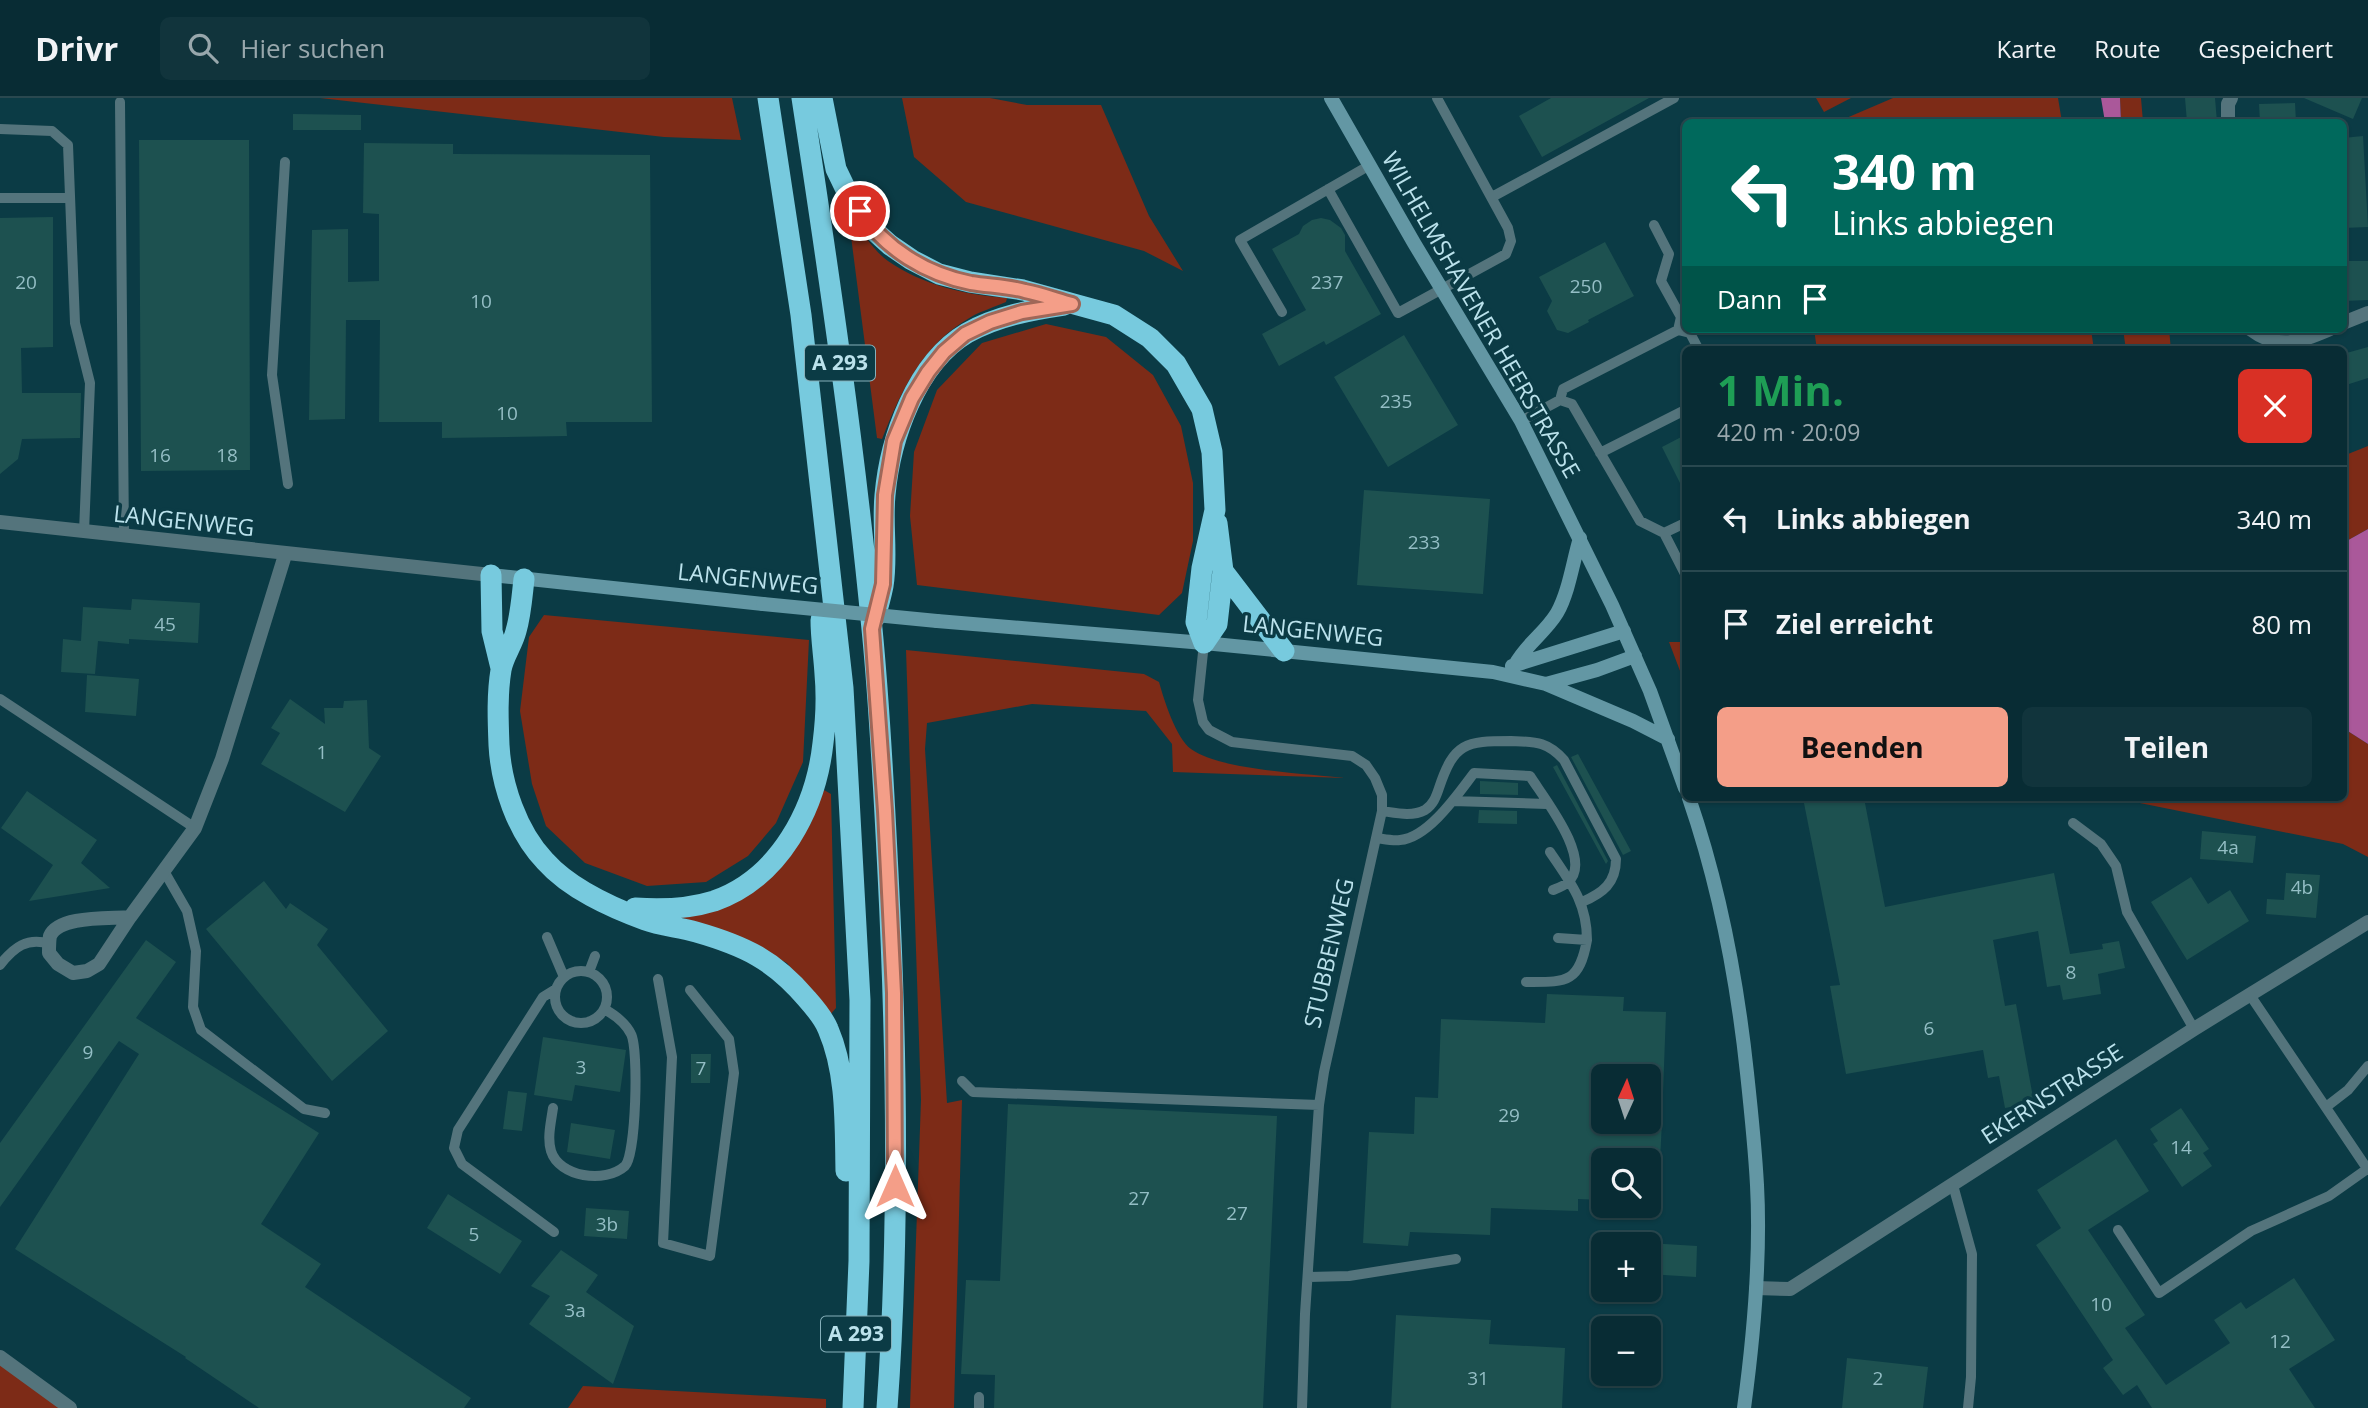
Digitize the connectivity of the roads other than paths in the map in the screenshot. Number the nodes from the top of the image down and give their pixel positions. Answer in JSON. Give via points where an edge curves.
{"nodes":[{"id":1,"x":768,"y":98,"type":"edge"},
{"id":2,"x":803,"y":98,"type":"edge"},
{"id":3,"x":822,"y":98,"type":"edge"},
{"id":4,"x":1331,"y":98,"type":"edge"},
{"id":5,"x":1437,"y":98,"type":"edge"},
{"id":6,"x":1674,"y":98,"type":"edge"},
{"id":7,"x":2231,"y":98,"type":"edge"},
{"id":8,"x":120,"y":102,"type":"dead end"},
{"id":9,"x":2228,"y":119,"type":"edge"},
{"id":10,"x":0,"y":129,"type":"edge"},
{"id":11,"x":285,"y":162,"type":"dead end"},
{"id":12,"x":1370,"y":165,"type":"junction"},
{"id":13,"x":1328,"y":189,"type":"junction"},
{"id":14,"x":0,"y":198,"type":"edge"},
{"id":15,"x":70,"y":198,"type":"junction"},
{"id":16,"x":1492,"y":198,"type":"junction"},
{"id":17,"x":1654,"y":225,"type":"dead end"},
{"id":18,"x":1442,"y":290,"type":"junction"},
{"id":19,"x":1072,"y":304,"type":"junction"},
{"id":20,"x":1282,"y":312,"type":"dead end"},
{"id":21,"x":2368,"y":313,"type":"edge"},
{"id":22,"x":2347,"y":321,"type":"edge"},
{"id":23,"x":1678,"y":330,"type":"junction"},
{"id":24,"x":1682,"y":331,"type":"edge"},
{"id":25,"x":2258,"y":333,"type":"edge"},
{"id":26,"x":2320,"y":333,"type":"edge"},
{"id":27,"x":1560,"y":400,"type":"junction"},
{"id":28,"x":1682,"y":412,"type":"edge"},
{"id":29,"x":1521,"y":421,"type":"junction"},
{"id":30,"x":1601,"y":453,"type":"junction"},
{"id":31,"x":288,"y":484,"type":"dead end"},
{"id":32,"x":1215,"y":510,"type":"junction"},
{"id":33,"x":0,"y":522,"type":"edge"},
{"id":34,"x":1682,"y":524,"type":"edge"},
{"id":35,"x":84,"y":532,"type":"junction"},
{"id":36,"x":1664,"y":533,"type":"junction"},
{"id":37,"x":124,"y":537,"type":"junction"},
{"id":38,"x":1580,"y":538,"type":"junction"},
{"id":39,"x":285,"y":555,"type":"junction"},
{"id":40,"x":1682,"y":568,"type":"edge"},
{"id":41,"x":1223,"y":572,"type":"junction"},
{"id":42,"x":491,"y":575,"type":"junction"},
{"id":43,"x":524,"y":579,"type":"junction"},
{"id":44,"x":831,"y":592,"type":"junction"},
{"id":45,"x":872,"y":629,"type":"junction"},
{"id":46,"x":1624,"y":631,"type":"junction"},
{"id":47,"x":1204,"y":643,"type":"junction"},
{"id":48,"x":1284,"y":651,"type":"junction"},
{"id":49,"x":1635,"y":656,"type":"junction"},
{"id":50,"x":1515,"y":665,"type":"junction"},
{"id":51,"x":501,"y":668,"type":"junction"},
{"id":52,"x":1493,"y":672,"type":"junction"},
{"id":53,"x":1546,"y":684,"type":"junction"},
{"id":54,"x":0,"y":699,"type":"edge"},
{"id":55,"x":1668,"y":739,"type":"junction"},
{"id":56,"x":1682,"y":779,"type":"edge"},
{"id":57,"x":1453,"y":800,"type":"junction"},
{"id":58,"x":1690,"y":801,"type":"edge"},
{"id":59,"x":1547,"y":804,"type":"junction"},
{"id":60,"x":1382,"y":811,"type":"junction"},
{"id":61,"x":2073,"y":822,"type":"dead end"},
{"id":62,"x":195,"y":828,"type":"junction"},
{"id":63,"x":1377,"y":838,"type":"junction"},
{"id":64,"x":1550,"y":852,"type":"dead end"},
{"id":65,"x":164,"y":871,"type":"junction"},
{"id":66,"x":1569,"y":881,"type":"junction"},
{"id":67,"x":1553,"y":890,"type":"dead end"},
{"id":68,"x":1582,"y":902,"type":"junction"},
{"id":69,"x":610,"y":905,"type":"junction"},
{"id":70,"x":130,"y":917,"type":"junction"},
{"id":71,"x":2368,"y":922,"type":"edge"},
{"id":72,"x":547,"y":937,"type":"dead end"},
{"id":73,"x":1558,"y":938,"type":"dead end"},
{"id":74,"x":1587,"y":940,"type":"junction"},
{"id":75,"x":50,"y":944,"type":"junction"},
{"id":76,"x":595,"y":956,"type":"dead end"},
{"id":77,"x":0,"y":965,"type":"edge"},
{"id":78,"x":589,"y":972,"type":"junction"},
{"id":79,"x":564,"y":977,"type":"junction"},
{"id":80,"x":658,"y":979,"type":"dead end"},
{"id":81,"x":1526,"y":982,"type":"dead end"},
{"id":82,"x":556,"y":989,"type":"junction"},
{"id":83,"x":690,"y":990,"type":"dead end"},
{"id":84,"x":2250,"y":995,"type":"junction"},
{"id":85,"x":604,"y":1009,"type":"junction"},
{"id":86,"x":2194,"y":1029,"type":"junction"},
{"id":87,"x":2367,"y":1068,"type":"edge"},
{"id":88,"x":962,"y":1081,"type":"dead end"},
{"id":89,"x":1319,"y":1105,"type":"junction"},
{"id":90,"x":2326,"y":1107,"type":"junction"},
{"id":91,"x":553,"y":1108,"type":"dead end"},
{"id":92,"x":325,"y":1114,"type":"dead end"},
{"id":93,"x":2368,"y":1170,"type":"edge"},
{"id":94,"x":1953,"y":1185,"type":"junction"},
{"id":95,"x":2118,"y":1230,"type":"dead end"},
{"id":96,"x":554,"y":1232,"type":"dead end"},
{"id":97,"x":1457,"y":1259,"type":"dead end"},
{"id":98,"x":859,"y":1261,"type":"junction"},
{"id":99,"x":1309,"y":1277,"type":"junction"},
{"id":100,"x":1756,"y":1288,"type":"junction"},
{"id":101,"x":0,"y":1357,"type":"edge"},
{"id":102,"x":70,"y":1408,"type":"edge"},
{"id":103,"x":853,"y":1408,"type":"edge"},
{"id":104,"x":887,"y":1408,"type":"edge"},
{"id":105,"x":1302,"y":1408,"type":"edge"},
{"id":106,"x":1744,"y":1408,"type":"edge"},
{"id":107,"x":1968,"y":1408,"type":"edge"}],
"edges":[{"from":1,"to":44,"type":"highway","number":"A 293","via":[[801,315]]},
{"from":2,"to":45,"type":"highway","number":"A 293"},
{"from":3,"to":19,"type":"highway","via":[[836,169],[870,227],[890,245],[939,274]]},
{"from":4,"to":12,"type":"street","name":"WILHELMSHAVENER HEERSTRASSE"},
{"from":5,"to":16,"type":"lane"},
{"from":6,"to":16,"type":"lane"},
{"from":7,"to":9,"type":"street"},
{"from":8,"to":37,"type":"lane"},
{"from":10,"to":15,"type":"lane","via":[[52,131],[68,145]]},
{"from":11,"to":31,"type":"lane","via":[[272,375]]},
{"from":12,"to":13,"type":"lane"},
{"from":12,"to":18,"type":"street","name":"WILHELMSHAVENER HEERSTRASSE"},
{"from":13,"to":18,"type":"lane","via":[[1398,313]]},
{"from":13,"to":20,"type":"lane","via":[[1241,240]]},
{"from":14,"to":15,"type":"lane"},
{"from":15,"to":35,"type":"lane","via":[[75,323],[90,383]]},
{"from":16,"to":18,"type":"lane","via":[[1508,228],[1511,241],[1506,254]]},
{"from":17,"to":23,"type":"lane","via":[[1670,254],[1661,281],[1681,317]]},
{"from":18,"to":29,"type":"street","name":"WILHELMSHAVENER HEERSTRASSE"},
{"from":19,"to":32,"type":"highway","via":[[1114,315],[1150,338],[1176,364],[1202,410],[1208,431]]},
{"from":19,"to":45,"type":"highway","via":[[1022,312],[965,334],[944,352],[912,398],[894,441],[885,495],[883,584]]},
{"from":21,"to":22,"type":"street"},
{"from":23,"to":24,"type":"lane"},
{"from":23,"to":27,"type":"lane","via":[[1563,389]]},
{"from":25,"to":26,"type":"street","via":[[2284,344]]},
{"from":27,"to":29,"type":"lane"},
{"from":27,"to":30,"type":"lane","via":[[1572,404]]},
{"from":28,"to":30,"type":"lane"},
{"from":29,"to":38,"type":"street","name":"WILHELMSHAVENER HEERSTRASSE"},
{"from":30,"to":36,"type":"lane","via":[[1640,521]]},
{"from":32,"to":41,"type":"highway"},
{"from":32,"to":47,"type":"highway","via":[[1196,622]]},
{"from":33,"to":35,"type":"street","name":"LANGENWEG"},
{"from":34,"to":36,"type":"lane"},
{"from":35,"to":37,"type":"street","name":"LANGENWEG"},
{"from":36,"to":40,"type":"lane"},
{"from":37,"to":39,"type":"street","name":"LANGENWEG"},
{"from":38,"to":46,"type":"street","name":"WILHELMSHAVENER HEERSTRASSE"},
{"from":38,"to":50,"type":"street","via":[[1559,610]]},
{"from":39,"to":42,"type":"street","name":"LANGENWEG"},
{"from":39,"to":62,"type":"street","via":[[222,759]]},
{"from":41,"to":47,"type":"highway","via":[[1217,624]]},
{"from":41,"to":48,"type":"highway"},
{"from":42,"to":43,"type":"street","name":"LANGENWEG"},
{"from":42,"to":51,"type":"highway","via":[[492,631]]},
{"from":43,"to":47,"type":"street","name":"LANGENWEG","bridge":true},
{"from":43,"to":51,"type":"highway","via":[[516,631]]},
{"from":44,"to":69,"type":"highway","via":[[821,622],[823,745],[809,802],[794,835],[755,878],[714,901],[658,910]]},
{"from":44,"to":98,"type":"highway","number":"A 293","via":[[843,688],[860,1000]]},
{"from":45,"to":104,"type":"highway","number":"A 293","via":[[894,993],[896,1213]]},
{"from":46,"to":49,"type":"street","name":"WILHELMSHAVENER HEERSTRASSE"},
{"from":46,"to":50,"type":"street","name":"LANGENWEG"},
{"from":47,"to":48,"type":"street","name":"LANGENWEG"},
{"from":47,"to":60,"type":"lane","name":"STUBBENWEG","via":[[1198,700],[1209,730],[1232,742],[1352,756],[1375,778]]},
{"from":48,"to":52,"type":"street","name":"LANGENWEG"},
{"from":49,"to":53,"type":"street","name":"LANGENWEG"},
{"from":49,"to":55,"type":"street","name":"WILHELMSHAVENER HEERSTRASSE"},
{"from":50,"to":52,"type":"street","name":"LANGENWEG"},
{"from":51,"to":69,"type":"highway","via":[[499,747],[514,810],[544,861]]},
{"from":52,"to":53,"type":"street","name":"LANGENWEG"},
{"from":53,"to":55,"type":"street","name":"LANGENWEG"},
{"from":54,"to":62,"type":"lane"},
{"from":55,"to":56,"type":"street","name":"WILHELMSHAVENER HEERSTRASSE"},
{"from":57,"to":59,"type":"lane"},
{"from":57,"to":59,"type":"lane","via":[[1474,773],[1530,776]]},
{"from":57,"to":63,"type":"lane","via":[[1413,836],[1400,841]]},
{"from":58,"to":100,"type":"street","via":[[1721,906],[1739,997],[1757,1185]]},
{"from":59,"to":66,"type":"lane","via":[[1566,831],[1575,859]]},
{"from":60,"to":63,"type":"lane","name":"STUBBENWEG"},
{"from":60,"to":68,"type":"lane","via":[[1411,814],[1424,810],[1434,802],[1446,766],[1465,746],[1479,741],[1535,741],[1553,748],[1564,760],[1616,859],[1609,886]]},
{"from":61,"to":86,"type":"lane","via":[[2101,844],[2116,866],[2127,912]]},
{"from":62,"to":65,"type":"street"},
{"from":63,"to":89,"type":"lane","name":"STUBBENWEG"},
{"from":64,"to":66,"type":"lane"},
{"from":65,"to":70,"type":"street"},
{"from":65,"to":92,"type":"lane","via":[[187,911],[196,951],[193,1007],[201,1030],[304,1109]]},
{"from":66,"to":67,"type":"lane"},
{"from":66,"to":68,"type":"lane"},
{"from":68,"to":74,"type":"lane"},
{"from":69,"to":98,"type":"highway","via":[[750,951],[771,962],[813,1005],[828,1028],[840,1074],[846,1230]]},
{"from":70,"to":75,"type":"street","via":[[69,921],[58,926]]},
{"from":70,"to":75,"type":"street","via":[[99,964],[87,971],[73,973],[58,964]]},
{"from":71,"to":84,"type":"street","name":"EKERNSTRASSE"},
{"from":72,"to":79,"type":"lane"},
{"from":73,"to":74,"type":"lane"},
{"from":74,"to":81,"type":"lane","via":[[1583,961],[1572,976],[1557,982]]},
{"from":75,"to":77,"type":"lane","via":[[36,940],[13,948]]},
{"from":76,"to":78,"type":"lane"},
{"from":78,"to":79,"type":"lane"},
{"from":78,"to":85,"type":"lane","via":[[603,983]]},
{"from":79,"to":82,"type":"lane"},
{"from":80,"to":83,"type":"lane","via":[[673,1057],[663,1243],[710,1256],[734,1073],[729,1039]]},
{"from":82,"to":85,"type":"lane","via":[[556,1006],[567,1020],[592,1021]]},
{"from":82,"to":96,"type":"lane","via":[[543,997],[458,1130],[454,1148],[462,1164]]},
{"from":84,"to":86,"type":"street","name":"EKERNSTRASSE"},
{"from":84,"to":90,"type":"lane"},
{"from":85,"to":91,"type":"lane","via":[[620,1018],[632,1036],[633,1141],[625,1166],[589,1175],[559,1165],[549,1143]]},
{"from":86,"to":94,"type":"street","name":"EKERNSTRASSE"},
{"from":87,"to":90,"type":"lane"},
{"from":88,"to":89,"type":"lane","via":[[973,1092]]},
{"from":89,"to":99,"type":"lane","name":"STUBBENWEG"},
{"from":90,"to":93,"type":"lane"},
{"from":93,"to":95,"type":"lane","via":[[2329,1196],[2252,1231],[2159,1293]]},
{"from":94,"to":100,"type":"street","name":"EKERNSTRASSE","via":[[1790,1289]]},
{"from":94,"to":107,"type":"lane","via":[[1972,1254]]},
{"from":97,"to":99,"type":"lane","via":[[1349,1276]]},
{"from":98,"to":103,"type":"highway","number":"A 293"},
{"from":99,"to":105,"type":"lane","name":"STUBBENWEG"},
{"from":100,"to":106,"type":"street"},
{"from":101,"to":102,"type":"street"}]}
